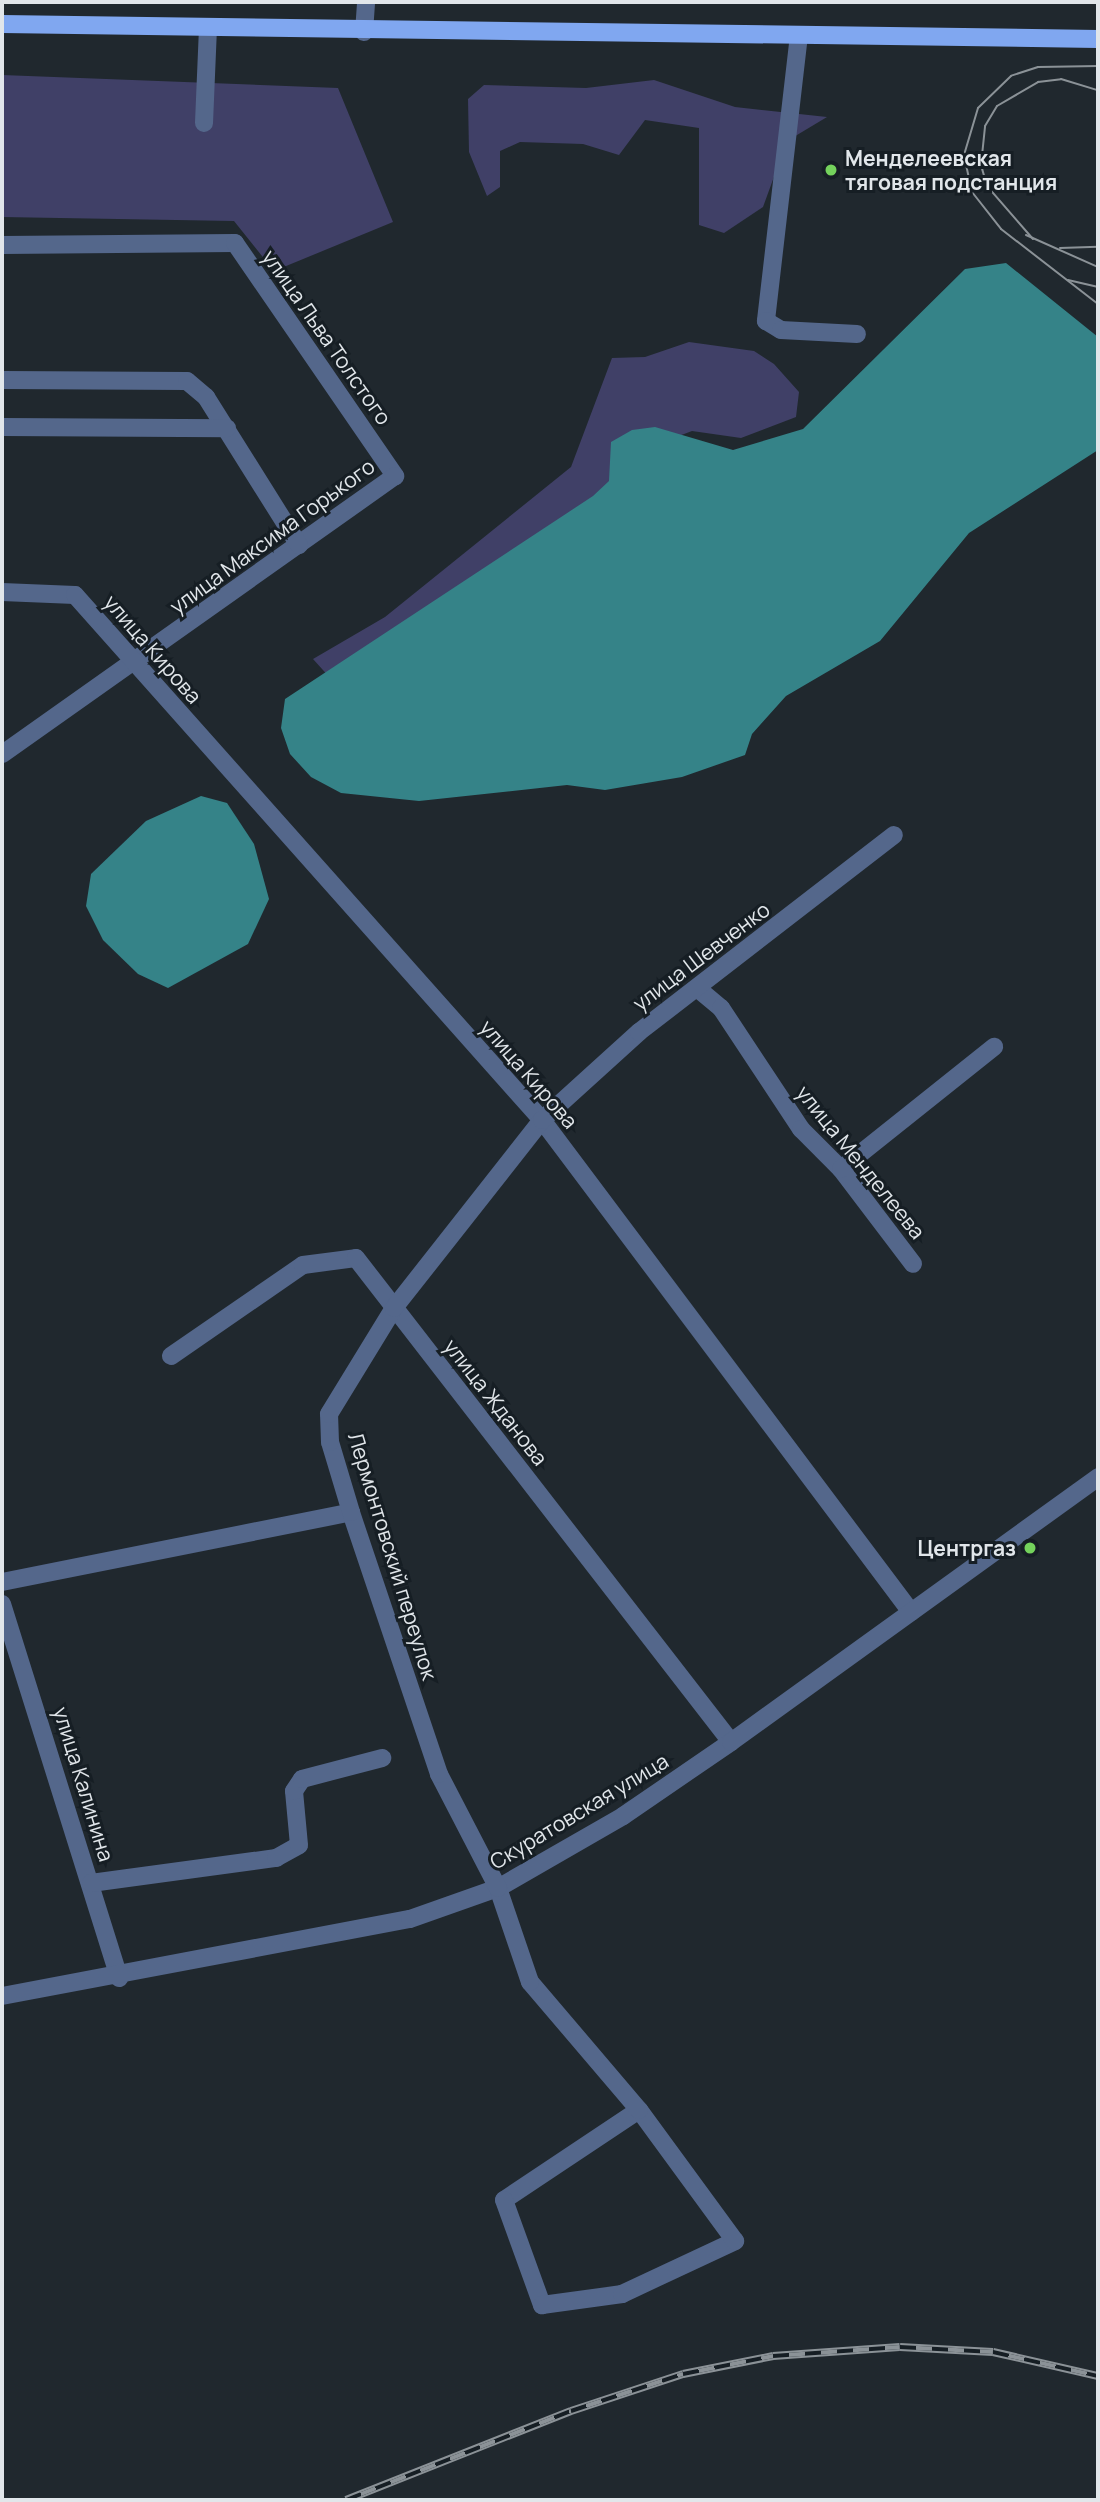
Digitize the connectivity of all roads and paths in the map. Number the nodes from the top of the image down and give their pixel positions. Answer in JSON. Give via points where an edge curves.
{"nodes":[{"id":1,"x":366,"y":2,"type":"edge"},
{"id":2,"x":2,"y":24,"type":"edge"},
{"id":3,"x":208,"y":28,"type":"junction"},
{"id":4,"x":364,"y":32,"type":"junction"},
{"id":5,"x":799,"y":35,"type":"junction"},
{"id":6,"x":1098,"y":39,"type":"edge"},
{"id":7,"x":204,"y":123,"type":"dead end"},
{"id":8,"x":2,"y":245,"type":"edge"},
{"id":9,"x":857,"y":334,"type":"dead end"},
{"id":10,"x":2,"y":380,"type":"edge"},
{"id":11,"x":2,"y":427,"type":"edge"},
{"id":12,"x":227,"y":428,"type":"junction"},
{"id":13,"x":395,"y":476,"type":"joint"},
{"id":14,"x":299,"y":545,"type":"junction"},
{"id":15,"x":2,"y":592,"type":"edge"},
{"id":16,"x":134,"y":663,"type":"junction"},
{"id":17,"x":2,"y":754,"type":"edge"},
{"id":18,"x":894,"y":835,"type":"dead end"},
{"id":19,"x":697,"y":988,"type":"junction"},
{"id":20,"x":994,"y":1047,"type":"dead end"},
{"id":21,"x":542,"y":1120,"type":"junction"},
{"id":22,"x":841,"y":1169,"type":"junction"},
{"id":23,"x":913,"y":1264,"type":"dead end"},
{"id":24,"x":394,"y":1308,"type":"junction"},
{"id":25,"x":170,"y":1356,"type":"dead end"},
{"id":26,"x":1098,"y":1477,"type":"edge"},
{"id":27,"x":351,"y":1512,"type":"junction"},
{"id":28,"x":2,"y":1582,"type":"edge"},
{"id":29,"x":2,"y":1604,"type":"edge"},
{"id":30,"x":911,"y":1612,"type":"junction"},
{"id":31,"x":732,"y":1742,"type":"junction"},
{"id":32,"x":382,"y":1758,"type":"dead end"},
{"id":33,"x":90,"y":1883,"type":"junction"},
{"id":34,"x":498,"y":1888,"type":"junction"},
{"id":35,"x":119,"y":1978,"type":"junction"},
{"id":36,"x":2,"y":1996,"type":"edge"},
{"id":37,"x":639,"y":2110,"type":"junction"}],
"edges":[{"from":1,"to":4,"type":"street"},
{"from":2,"to":3,"type":"main road"},
{"from":3,"to":4,"type":"main road"},
{"from":3,"to":7,"type":"street"},
{"from":4,"to":5,"type":"main road"},
{"from":5,"to":6,"type":"main road"},
{"from":5,"to":9,"type":"street","via":[[766,321],[781,330]]},
{"from":8,"to":13,"type":"street","name":"улица Льва Толстого","via":[[235,243]]},
{"from":10,"to":12,"type":"street","via":[[187,381]]},
{"from":11,"to":12,"type":"street"},
{"from":12,"to":14,"type":"street"},
{"from":13,"to":14,"type":"street","name":"улица Максима Горького"},
{"from":14,"to":16,"type":"street","name":"улица Максима Горького"},
{"from":15,"to":16,"type":"street","name":"улица Кирова","via":[[75,595]]},
{"from":16,"to":17,"type":"street","name":"улица Максима Горького"},
{"from":16,"to":21,"type":"street","name":"улица Кирова"},
{"from":18,"to":19,"type":"street","name":"улица Шевченко"},
{"from":19,"to":21,"type":"street","name":"улица Шевченко"},
{"from":19,"to":22,"type":"street","name":"улица Менделеева","via":[[721,1008],[801,1129]]},
{"from":20,"to":22,"type":"street"},
{"from":21,"to":24,"type":"street","name":"Лермонтовский переулок"},
{"from":21,"to":30,"type":"street","name":"улица Кирова"},
{"from":22,"to":23,"type":"street","name":"улица Менделеева"},
{"from":24,"to":25,"type":"street","name":"улица Жданова","via":[[356,1258],[303,1265]]},
{"from":24,"to":27,"type":"street","name":"Лермонтовский переулок","via":[[329,1414],[330,1441]]},
{"from":24,"to":31,"type":"street","name":"улица Жданова"},
{"from":26,"to":30,"type":"street","name":"Скуратовская улица"},
{"from":27,"to":28,"type":"street"},
{"from":27,"to":34,"type":"street","name":"Лермонтовский переулок","via":[[439,1774]]},
{"from":29,"to":33,"type":"street","name":"улица Калинина"},
{"from":30,"to":31,"type":"street","name":"Скуратовская улица"},
{"from":31,"to":34,"type":"street","name":"Скуратовская улица","via":[[623,1816]]},
{"from":32,"to":33,"type":"street","via":[[303,1779],[295,1791],[299,1845],[276,1858]]},
{"from":33,"to":35,"type":"street","name":"улица Калинина"},
{"from":34,"to":35,"type":"street","name":"Скуратовская улица","via":[[410,1919]]},
{"from":34,"to":37,"type":"street","name":"Лермонтовский переулок","via":[[530,1982]]},
{"from":35,"to":36,"type":"street","name":"Скуратовская улица"},
{"from":37,"to":37,"type":"street","name":"Лермонтовский переулок","via":[[735,2241],[622,2294],[542,2305],[504,2200]]}]}
